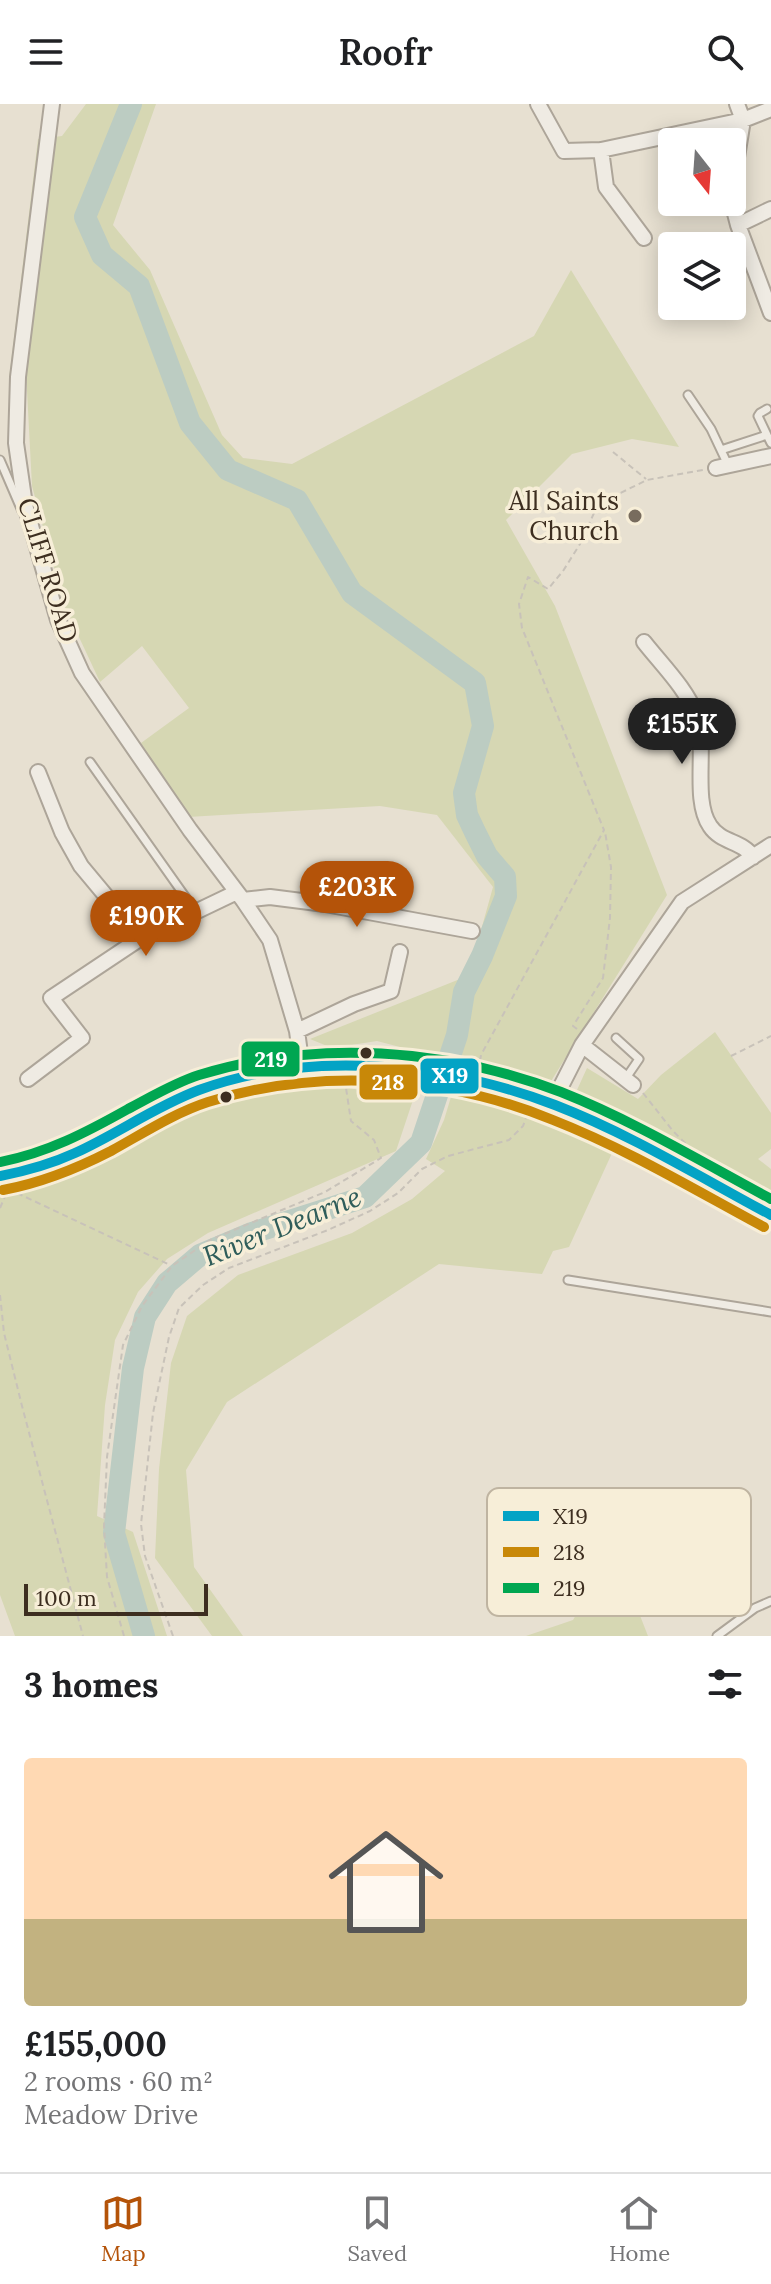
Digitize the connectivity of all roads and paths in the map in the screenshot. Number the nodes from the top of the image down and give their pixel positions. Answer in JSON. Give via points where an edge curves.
{"nodes":[{"id":1,"x":52,"y":104,"type":"edge"},
{"id":2,"x":538,"y":104,"type":"edge"},
{"id":3,"x":737,"y":104,"type":"edge"},
{"id":4,"x":771,"y":109,"type":"edge"},
{"id":5,"x":743,"y":120,"type":"junction"},
{"id":6,"x":742,"y":128,"type":"edge"},
{"id":7,"x":601,"y":150,"type":"junction"},
{"id":8,"x":771,"y":209,"type":"edge"},
{"id":9,"x":736,"y":216,"type":"edge"},
{"id":10,"x":738,"y":225,"type":"junction"},
{"id":11,"x":644,"y":238,"type":"dead end"},
{"id":12,"x":771,"y":313,"type":"edge"},
{"id":13,"x":688,"y":395,"type":"dead end"},
{"id":14,"x":767,"y":409,"type":"dead end"},
{"id":15,"x":769,"y":439,"type":"edge"},
{"id":16,"x":721,"y":450,"type":"junction"},
{"id":17,"x":613,"y":452,"type":"dead end"},
{"id":18,"x":771,"y":456,"type":"edge"},
{"id":19,"x":0,"y":460,"type":"edge"},
{"id":20,"x":722,"y":466,"type":"junction"},
{"id":21,"x":647,"y":480,"type":"junction"},
{"id":22,"x":30,"y":523,"type":"junction"},
{"id":23,"x":644,"y":642,"type":"dead end"},
{"id":24,"x":90,"y":762,"type":"dead end"},
{"id":25,"x":38,"y":772,"type":"dead end"},
{"id":26,"x":604,"y":830,"type":"junction"},
{"id":27,"x":771,"y":845,"type":"edge"},
{"id":28,"x":753,"y":857,"type":"junction"},
{"id":29,"x":240,"y":896,"type":"junction"},
{"id":30,"x":196,"y":912,"type":"junction"},
{"id":31,"x":472,"y":931,"type":"dead end"},
{"id":32,"x":141,"y":938,"type":"junction"},
{"id":33,"x":400,"y":952,"type":"dead end"},
{"id":34,"x":297,"y":1031,"type":"junction"},
{"id":35,"x":771,"y":1036,"type":"edge"},
{"id":36,"x":616,"y":1038,"type":"dead end"},
{"id":37,"x":585,"y":1041,"type":"junction"},
{"id":38,"x":481,"y":1055,"type":"dead end"},
{"id":39,"x":731,"y":1056,"type":"dead end"},
{"id":40,"x":347,"y":1065,"type":"junction"},
{"id":41,"x":302,"y":1068,"type":"junction"},
{"id":42,"x":28,"y":1079,"type":"dead end"},
{"id":43,"x":629,"y":1083,"type":"junction"},
{"id":44,"x":543,"y":1101,"type":"junction"},
{"id":45,"x":695,"y":1153,"type":"dead end"},
{"id":46,"x":4,"y":1183,"type":"edge"},
{"id":47,"x":771,"y":1215,"type":"edge"},
{"id":48,"x":172,"y":1266,"type":"junction"},
{"id":49,"x":568,"y":1280,"type":"dead end"},
{"id":50,"x":0,"y":1295,"type":"edge"},
{"id":51,"x":771,"y":1312,"type":"edge"},
{"id":52,"x":771,"y":1601,"type":"edge"},
{"id":53,"x":751,"y":1611,"type":"edge"},
{"id":54,"x":744,"y":1616,"type":"edge"},
{"id":55,"x":83,"y":1636,"type":"edge"},
{"id":56,"x":124,"y":1636,"type":"edge"},
{"id":57,"x":173,"y":1636,"type":"edge"},
{"id":58,"x":717,"y":1636,"type":"edge"}],
"edges":[{"from":1,"to":22,"type":"street","name":"CLIFF ROAD","via":[[18,377],[16,443]]},
{"from":2,"to":7,"type":"street","via":[[564,151]]},
{"from":3,"to":5,"type":"street"},
{"from":4,"to":5,"type":"street"},
{"from":5,"to":6,"type":"street"},
{"from":5,"to":7,"type":"street"},
{"from":7,"to":11,"type":"street","via":[[606,187]]},
{"from":8,"to":10,"type":"street"},
{"from":9,"to":10,"type":"street"},
{"from":10,"to":12,"type":"street"},
{"from":13,"to":16,"type":"lane"},
{"from":14,"to":15,"type":"lane","via":[[758,416]]},
{"from":15,"to":16,"type":"lane"},
{"from":16,"to":20,"type":"lane"},
{"from":17,"to":21,"type":"path"},
{"from":18,"to":20,"type":"street"},
{"from":19,"to":22,"type":"lane"},
{"from":20,"to":21,"type":"path"},
{"from":21,"to":26,"type":"path","via":[[604,501],[548,589],[528,577],[519,604],[522,628]]},
{"from":22,"to":29,"type":"street","name":"CLIFF ROAD","via":[[58,620],[82,673]]},
{"from":23,"to":28,"type":"street","via":[[698,720],[703,812],[710,828]]},
{"from":24,"to":30,"type":"lane"},
{"from":25,"to":32,"type":"street","via":[[81,866]]},
{"from":26,"to":37,"type":"path","via":[[611,867],[610,918],[603,978],[573,1026]]},
{"from":26,"to":38,"type":"path"},
{"from":27,"to":28,"type":"street"},
{"from":28,"to":37,"type":"street","via":[[682,902]]},
{"from":29,"to":30,"type":"street"},
{"from":29,"to":31,"type":"street","via":[[325,904]]},
{"from":29,"to":34,"type":"street","name":"CLIFF ROAD","via":[[270,940]]},
{"from":30,"to":32,"type":"street"},
{"from":32,"to":42,"type":"street","via":[[51,998],[82,1038]]},
{"from":33,"to":34,"type":"street","via":[[391,991]]},
{"from":34,"to":41,"type":"street","name":"CLIFF ROAD"},
{"from":35,"to":39,"type":"path"},
{"from":36,"to":43,"type":"lane","via":[[639,1059]]},
{"from":37,"to":43,"type":"street"},
{"from":37,"to":44,"type":"street"},
{"from":40,"to":41,"type":"highway"},
{"from":40,"to":44,"type":"highway","via":[[421,1071]]},
{"from":40,"to":48,"type":"path","via":[[351,1121],[374,1140],[381,1158],[325,1192],[210,1240]]},
{"from":41,"to":46,"type":"highway","via":[[200,1090]]},
{"from":43,"to":45,"type":"path"},
{"from":44,"to":47,"type":"highway","via":[[598,1124]]},
{"from":44,"to":57,"type":"path","via":[[509,1140],[448,1156],[422,1169],[370,1211],[229,1268],[179,1308],[153,1413],[141,1524],[145,1556]]},
{"from":46,"to":48,"type":"path"},
{"from":48,"to":56,"type":"path","via":[[142,1306],[123,1345],[114,1396],[104,1526],[107,1577]]},
{"from":49,"to":51,"type":"lane"},
{"from":50,"to":55,"type":"path","via":[[18,1391]]},
{"from":52,"to":53,"type":"lane"},
{"from":54,"to":58,"type":"lane"}]}
